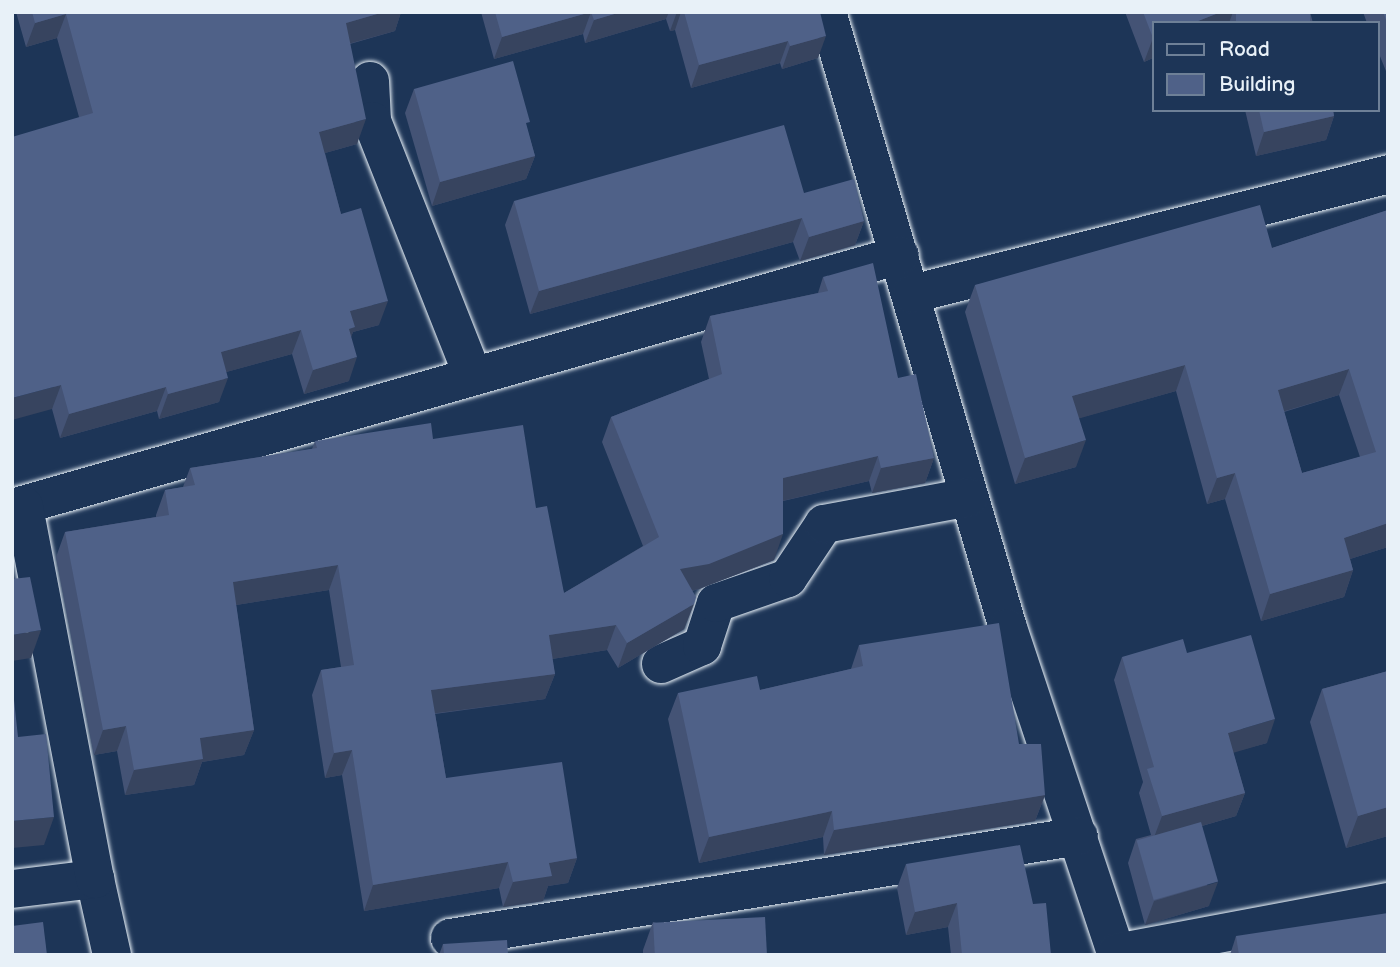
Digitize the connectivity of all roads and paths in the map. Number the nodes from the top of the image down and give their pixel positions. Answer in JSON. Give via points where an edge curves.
{"nodes":[{"id":1,"x":827,"y":12,"type":"edge"},
{"id":2,"x":370,"y":81,"type":"dead end"},
{"id":3,"x":1388,"y":174,"type":"edge"},
{"id":4,"x":900,"y":254,"type":"junction"},
{"id":5,"x":912,"y":294,"type":"junction"},
{"id":6,"x":473,"y":376,"type":"junction"},
{"id":7,"x":970,"y":497,"type":"junction"},
{"id":8,"x":18,"y":507,"type":"edge"},
{"id":9,"x":661,"y":664,"type":"dead end"},
{"id":10,"x":1079,"y":836,"type":"junction"},
{"id":11,"x":95,"y":879,"type":"junction"},
{"id":12,"x":12,"y":889,"type":"edge"},
{"id":13,"x":1388,"y":902,"type":"edge"},
{"id":14,"x":450,"y":938,"type":"dead end"},
{"id":15,"x":1116,"y":954,"type":"edge"},
{"id":16,"x":111,"y":955,"type":"edge"}],
"edges":[{"from":1,"to":4,"type":"street"},
{"from":2,"to":6,"type":"street","via":[[372,121]]},
{"from":3,"to":5,"type":"street"},
{"from":4,"to":5,"type":"street"},
{"from":4,"to":6,"type":"street"},
{"from":5,"to":7,"type":"street"},
{"from":6,"to":8,"type":"street"},
{"from":7,"to":9,"type":"street","via":[[824,524],[788,578],[716,603],[702,646]]},
{"from":7,"to":10,"type":"street"},
{"from":8,"to":11,"type":"street"},
{"from":10,"to":14,"type":"street"},
{"from":10,"to":15,"type":"street"},
{"from":11,"to":12,"type":"street"},
{"from":11,"to":16,"type":"street"},
{"from":13,"to":15,"type":"street"}]}
